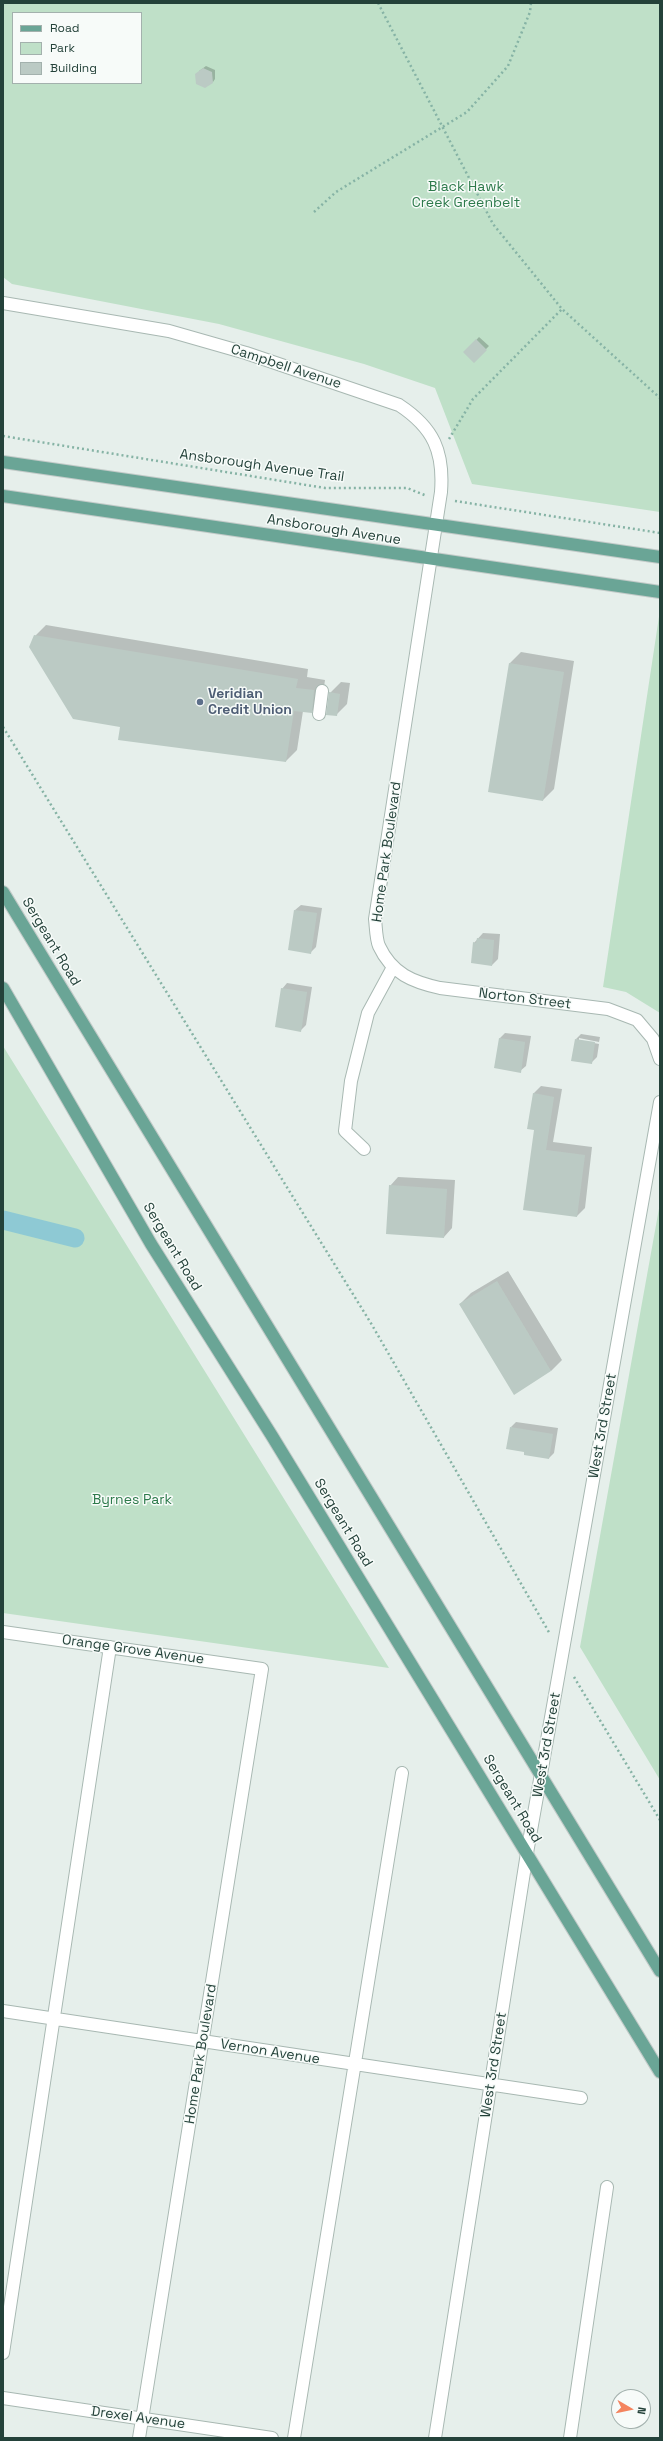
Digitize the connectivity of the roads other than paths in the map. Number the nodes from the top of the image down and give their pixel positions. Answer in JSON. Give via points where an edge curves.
{"nodes":[{"id":1,"x":3,"y":303,"type":"edge"},
{"id":2,"x":3,"y":462,"type":"edge"},
{"id":3,"x":3,"y":496,"type":"edge"},
{"id":4,"x":437,"y":525,"type":"junction"},
{"id":5,"x":660,"y":557,"type":"edge"},
{"id":6,"x":431,"y":560,"type":"junction"},
{"id":7,"x":660,"y":592,"type":"edge"},
{"id":8,"x":322,"y":691,"type":"dead end"},
{"id":9,"x":319,"y":714,"type":"dead end"},
{"id":10,"x":3,"y":892,"type":"edge"},
{"id":11,"x":393,"y":967,"type":"junction"},
{"id":12,"x":3,"y":988,"type":"edge"},
{"id":13,"x":660,"y":1059,"type":"edge"},
{"id":14,"x":660,"y":1102,"type":"edge"},
{"id":15,"x":364,"y":1149,"type":"dead end"},
{"id":16,"x":3,"y":1632,"type":"edge"},
{"id":17,"x":110,"y":1647,"type":"junction"},
{"id":18,"x":262,"y":1670,"type":"joint"},
{"id":19,"x":402,"y":1773,"type":"dead end"},
{"id":20,"x":542,"y":1776,"type":"junction"},
{"id":21,"x":527,"y":1853,"type":"junction"},
{"id":22,"x":660,"y":1971,"type":"edge"},
{"id":23,"x":3,"y":2011,"type":"edge"},
{"id":24,"x":54,"y":2019,"type":"junction"},
{"id":25,"x":203,"y":2042,"type":"junction"},
{"id":26,"x":353,"y":2064,"type":"junction"},
{"id":27,"x":660,"y":2072,"type":"edge"},
{"id":28,"x":490,"y":2085,"type":"junction"},
{"id":29,"x":581,"y":2098,"type":"dead end"},
{"id":30,"x":607,"y":2187,"type":"dead end"},
{"id":31,"x":3,"y":2353,"type":"edge"},
{"id":32,"x":3,"y":2398,"type":"edge"},
{"id":33,"x":142,"y":2419,"type":"junction"},
{"id":34,"x":140,"y":2438,"type":"edge"},
{"id":35,"x":272,"y":2438,"type":"edge"},
{"id":36,"x":294,"y":2438,"type":"edge"},
{"id":37,"x":435,"y":2438,"type":"edge"},
{"id":38,"x":570,"y":2438,"type":"edge"}],
"edges":[{"from":1,"to":4,"type":"street","name":"Campbell Avenue","via":[[169,331],[246,353],[399,405],[424,425],[440,455],[443,472]]},
{"from":2,"to":4,"type":"main road","name":"Ansborough Avenue"},
{"from":3,"to":6,"type":"main road","name":"Ansborough Avenue"},
{"from":4,"to":5,"type":"main road","name":"Ansborough Avenue"},
{"from":4,"to":6,"type":"street","name":"Campbell Avenue"},
{"from":6,"to":7,"type":"main road","name":"Ansborough Avenue"},
{"from":6,"to":11,"type":"street","name":"Home Park Boulevard","via":[[375,919],[379,946]]},
{"from":8,"to":9,"type":"street"},
{"from":10,"to":20,"type":"main road","name":"Sergeant Road"},
{"from":11,"to":13,"type":"street","name":"Norton Street","via":[[414,982],[440,988],[608,1009],[637,1020],[653,1039]]},
{"from":11,"to":15,"type":"street","via":[[368,1013],[351,1081],[345,1131]]},
{"from":12,"to":21,"type":"main road","name":"Sergeant Road","via":[[151,1244]]},
{"from":14,"to":20,"type":"street","name":"West 3rd Street"},
{"from":16,"to":17,"type":"street","name":"Orange Grove Avenue"},
{"from":17,"to":18,"type":"street","name":"Orange Grove Avenue"},
{"from":17,"to":24,"type":"street"},
{"from":18,"to":25,"type":"street","name":"Home Park Boulevard"},
{"from":19,"to":26,"type":"street"},
{"from":20,"to":21,"type":"street","name":"West 3rd Street"},
{"from":20,"to":22,"type":"main road","name":"Sergeant Road"},
{"from":21,"to":27,"type":"main road","name":"Sergeant Road"},
{"from":21,"to":28,"type":"street","name":"West 3rd Street"},
{"from":23,"to":24,"type":"street","name":"Vernon Avenue"},
{"from":24,"to":25,"type":"street","name":"Vernon Avenue"},
{"from":24,"to":31,"type":"street"},
{"from":25,"to":26,"type":"street","name":"Vernon Avenue"},
{"from":25,"to":33,"type":"street","name":"Home Park Boulevard"},
{"from":26,"to":28,"type":"street","name":"Vernon Avenue"},
{"from":26,"to":36,"type":"street"},
{"from":28,"to":29,"type":"street","name":"Vernon Avenue"},
{"from":28,"to":37,"type":"street","name":"West 3rd Street"},
{"from":30,"to":38,"type":"street"},
{"from":32,"to":33,"type":"street","name":"Drexel Avenue"},
{"from":33,"to":34,"type":"street","name":"Home Park Boulevard"},
{"from":33,"to":35,"type":"street","name":"Drexel Avenue"}]}
